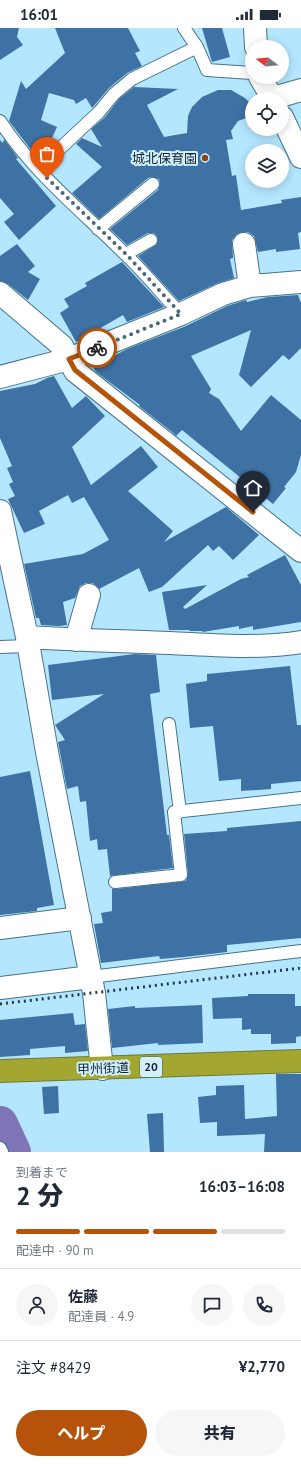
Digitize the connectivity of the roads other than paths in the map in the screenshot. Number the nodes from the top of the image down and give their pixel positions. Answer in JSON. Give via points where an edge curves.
{"nodes":[{"id":1,"x":184,"y":28,"type":"edge"},
{"id":2,"x":196,"y":47,"type":"junction"},
{"id":3,"x":245,"y":73,"type":"edge"},
{"id":4,"x":301,"y":90,"type":"edge"},
{"id":5,"x":289,"y":97,"type":"edge"},
{"id":6,"x":0,"y":121,"type":"edge"},
{"id":7,"x":289,"y":132,"type":"edge"},
{"id":8,"x":301,"y":157,"type":"edge"},
{"id":9,"x":38,"y":169,"type":"junction"},
{"id":10,"x":153,"y":184,"type":"dead end"},
{"id":11,"x":98,"y":229,"type":"junction"},
{"id":12,"x":151,"y":240,"type":"dead end"},
{"id":13,"x":244,"y":244,"type":"dead end"},
{"id":14,"x":126,"y":254,"type":"junction"},
{"id":15,"x":301,"y":282,"type":"edge"},
{"id":16,"x":250,"y":286,"type":"junction"},
{"id":17,"x":0,"y":293,"type":"edge"},
{"id":18,"x":181,"y":314,"type":"junction"},
{"id":19,"x":69,"y":359,"type":"junction"},
{"id":20,"x":0,"y":377,"type":"edge"},
{"id":21,"x":0,"y":511,"type":"edge"},
{"id":22,"x":301,"y":551,"type":"edge"},
{"id":23,"x":89,"y":595,"type":"dead end"},
{"id":24,"x":76,"y":640,"type":"junction"},
{"id":25,"x":27,"y":641,"type":"junction"},
{"id":26,"x":301,"y":642,"type":"edge"},
{"id":27,"x":0,"y":647,"type":"edge"},
{"id":28,"x":169,"y":724,"type":"dead end"},
{"id":29,"x":301,"y":798,"type":"edge"},
{"id":30,"x":180,"y":812,"type":"junction"},
{"id":31,"x":115,"y":882,"type":"dead end"},
{"id":32,"x":80,"y":918,"type":"junction"},
{"id":33,"x":0,"y":928,"type":"edge"},
{"id":34,"x":301,"y":951,"type":"edge"},
{"id":35,"x":91,"y":977,"type":"junction"},
{"id":36,"x":0,"y":988,"type":"edge"},
{"id":37,"x":301,"y":1062,"type":"edge"},
{"id":38,"x":102,"y":1069,"type":"junction"},
{"id":39,"x":0,"y":1071,"type":"edge"},
{"id":40,"x":0,"y":1148,"type":"edge"},
{"id":41,"x":2,"y":1152,"type":"edge"}],
"edges":[{"from":1,"to":2,"type":"lane"},
{"from":2,"to":3,"type":"lane","via":[[207,70]]},
{"from":2,"to":9,"type":"lane","via":[[132,79]]},
{"from":4,"to":5,"type":"street"},
{"from":6,"to":9,"type":"lane"},
{"from":7,"to":8,"type":"street"},
{"from":9,"to":11,"type":"lane"},
{"from":10,"to":11,"type":"lane"},
{"from":11,"to":14,"type":"lane"},
{"from":12,"to":14,"type":"lane"},
{"from":13,"to":16,"type":"street"},
{"from":14,"to":18,"type":"lane"},
{"from":15,"to":16,"type":"street"},
{"from":16,"to":18,"type":"street","via":[[222,294]]},
{"from":17,"to":19,"type":"street","via":[[62,346]]},
{"from":18,"to":19,"type":"street"},
{"from":19,"to":20,"type":"street"},
{"from":19,"to":22,"type":"street","via":[[75,370]]},
{"from":21,"to":25,"type":"street"},
{"from":23,"to":24,"type":"street"},
{"from":24,"to":25,"type":"street"},
{"from":24,"to":26,"type":"street","via":[[248,645]]},
{"from":25,"to":27,"type":"lane"},
{"from":25,"to":32,"type":"street"},
{"from":28,"to":30,"type":"lane"},
{"from":29,"to":30,"type":"lane"},
{"from":30,"to":31,"type":"lane","via":[[174,812],[181,875]]},
{"from":32,"to":33,"type":"street"},
{"from":32,"to":35,"type":"street"},
{"from":34,"to":35,"type":"lane"},
{"from":35,"to":36,"type":"street"},
{"from":35,"to":38,"type":"street"},
{"from":37,"to":38,"type":"highway","name":"甲州街道","number":"20"},
{"from":38,"to":39,"type":"highway","name":"甲州街道","number":"20"},
{"from":40,"to":41,"type":"lane"}]}
